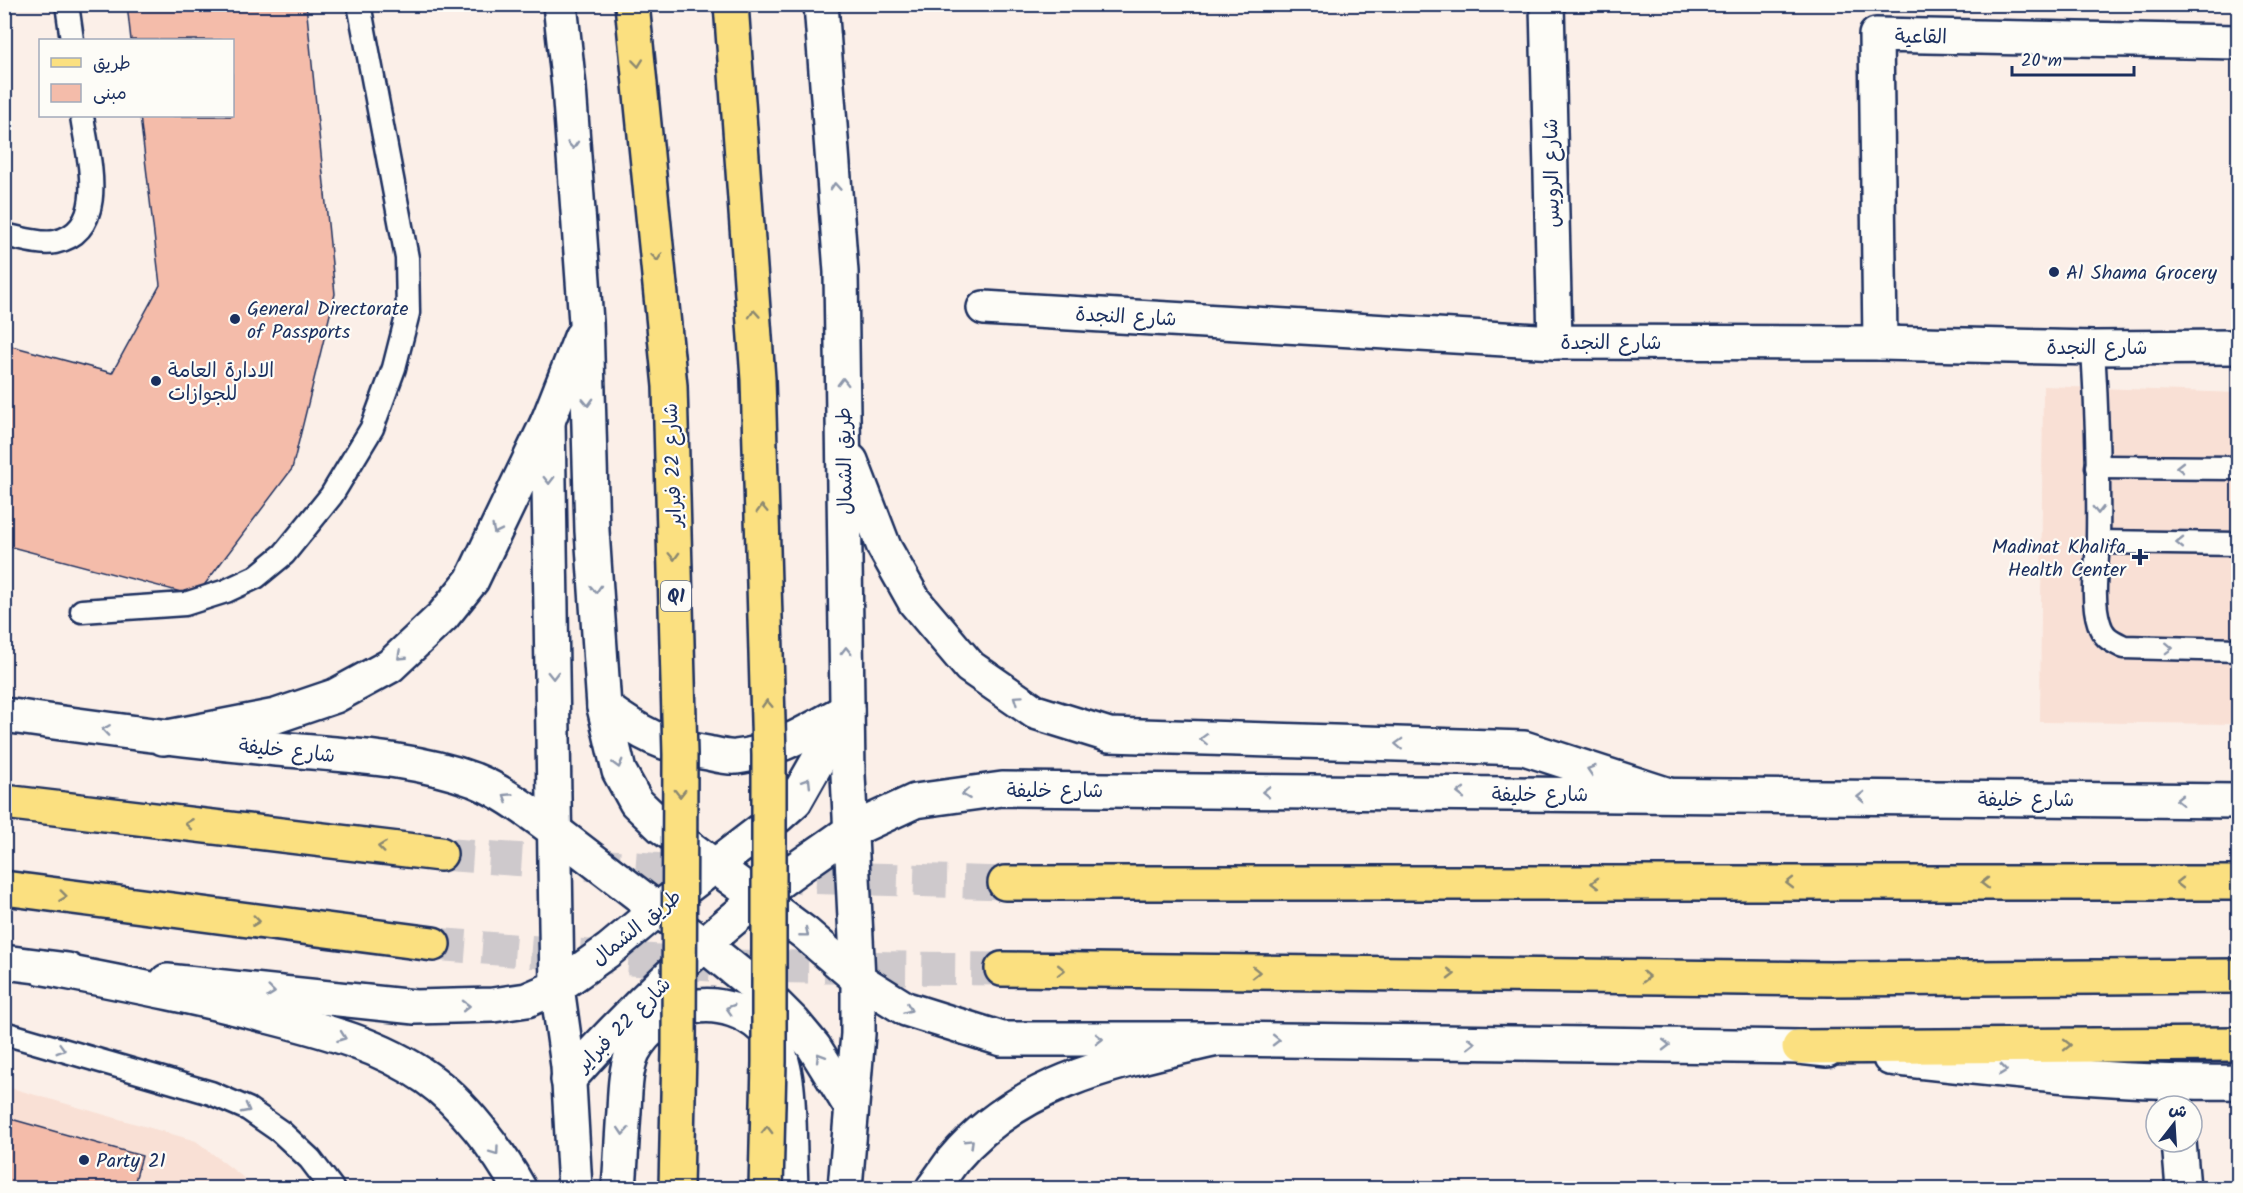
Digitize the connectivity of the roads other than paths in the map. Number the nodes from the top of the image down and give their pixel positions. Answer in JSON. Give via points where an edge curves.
{"nodes":[{"id":1,"x":67,"y":4,"type":"edge"},
{"id":2,"x":359,"y":4,"type":"edge"},
{"id":3,"x":560,"y":4,"type":"edge"},
{"id":4,"x":632,"y":4,"type":"edge"},
{"id":5,"x":731,"y":4,"type":"edge"},
{"id":6,"x":822,"y":4,"type":"edge"},
{"id":7,"x":1547,"y":4,"type":"edge"},
{"id":8,"x":72,"y":39,"type":"edge"},
{"id":9,"x":2238,"y":42,"type":"edge"},
{"id":10,"x":82,"y":117,"type":"edge"},
{"id":11,"x":4,"y":235,"type":"edge"},
{"id":12,"x":984,"y":308,"type":"dead end"},
{"id":13,"x":586,"y":322,"type":"junction"},
{"id":14,"x":1555,"y":342,"type":"junction"},
{"id":15,"x":1880,"y":343,"type":"junction"},
{"id":16,"x":2238,"y":347,"type":"edge"},
{"id":17,"x":2093,"y":348,"type":"junction"},
{"id":18,"x":548,"y":421,"type":"junction"},
{"id":19,"x":844,"y":440,"type":"junction"},
{"id":20,"x":2097,"y":467,"type":"junction"},
{"id":21,"x":2238,"y":468,"type":"edge"},
{"id":22,"x":2098,"y":542,"type":"junction"},
{"id":23,"x":2238,"y":544,"type":"edge"},
{"id":24,"x":82,"y":611,"type":"dead end"},
{"id":25,"x":2238,"y":650,"type":"edge"},
{"id":26,"x":604,"y":707,"type":"junction"},
{"id":27,"x":847,"y":710,"type":"junction"},
{"id":28,"x":4,"y":715,"type":"edge"},
{"id":29,"x":164,"y":738,"type":"junction"},
{"id":30,"x":1666,"y":794,"type":"junction"},
{"id":31,"x":2238,"y":801,"type":"edge"},
{"id":32,"x":4,"y":802,"type":"edge"},
{"id":33,"x":555,"y":831,"type":"junction"},
{"id":34,"x":850,"y":831,"type":"junction"},
{"id":35,"x":440,"y":854,"type":"tunnel mouth"},
{"id":36,"x":713,"y":865,"type":"junction"},
{"id":37,"x":1005,"y":883,"type":"tunnel mouth"},
{"id":38,"x":2238,"y":883,"type":"edge"},
{"id":39,"x":4,"y":888,"type":"edge"},
{"id":40,"x":758,"y":897,"type":"junction"},
{"id":41,"x":657,"y":910,"type":"junction"},
{"id":42,"x":433,"y":944,"type":"tunnel mouth"},
{"id":43,"x":704,"y":945,"type":"junction"},
{"id":44,"x":4,"y":962,"type":"edge"},
{"id":45,"x":40,"y":967,"type":"junction"},
{"id":46,"x":1002,"y":969,"type":"tunnel mouth"},
{"id":47,"x":2238,"y":976,"type":"edge"},
{"id":48,"x":858,"y":979,"type":"junction"},
{"id":49,"x":557,"y":987,"type":"junction"},
{"id":50,"x":4,"y":1033,"type":"edge"},
{"id":51,"x":1217,"y":1039,"type":"junction"},
{"id":52,"x":2238,"y":1044,"type":"edge"},
{"id":53,"x":1799,"y":1047,"type":"junction"},
{"id":54,"x":568,"y":1080,"type":"junction"},
{"id":55,"x":2238,"y":1082,"type":"edge"},
{"id":56,"x":2169,"y":1094,"type":"edge"},
{"id":57,"x":2180,"y":1094,"type":"edge"},
{"id":58,"x":850,"y":1107,"type":"junction"},
{"id":59,"x":2180,"y":1154,"type":"edge"},
{"id":60,"x":332,"y":1188,"type":"edge"},
{"id":61,"x":519,"y":1188,"type":"edge"},
{"id":62,"x":575,"y":1188,"type":"edge"},
{"id":63,"x":619,"y":1188,"type":"edge"},
{"id":64,"x":676,"y":1188,"type":"edge"},
{"id":65,"x":766,"y":1188,"type":"edge"},
{"id":66,"x":791,"y":1188,"type":"edge"},
{"id":67,"x":845,"y":1188,"type":"edge"},
{"id":68,"x":933,"y":1188,"type":"edge"},
{"id":69,"x":2183,"y":1188,"type":"edge"}],
"edges":[{"from":1,"to":8,"type":"lane"},
{"from":2,"to":24,"type":"lane","via":[[407,258],[408,313],[394,368],[372,428],[331,496],[284,554],[256,577],[185,603]]},
{"from":3,"to":13,"type":"main road","one_way":true},
{"from":4,"to":64,"type":"main road","name":"شارع 22 فبراير","number":"Q1","one_way":true,"bridge":true,"via":[[670,398],[680,754]]},
{"from":65,"to":5,"type":"main road","one_way":true,"bridge":true,"via":[[769,755],[758,379]]},
{"from":19,"to":6,"type":"main road","name":"طريق الشمال","one_way":true,"via":[[841,272]]},
{"from":7,"to":14,"type":"main road","name":"شارع الرويس"},
{"from":9,"to":15,"type":"main road","name":"القاعية","via":[[1876,35]]},
{"from":10,"to":11,"type":"lane","via":[[92,203],[85,221],[72,236],[54,243]]},
{"from":12,"to":14,"type":"main road","name":"شارع النجدة"},
{"from":13,"to":18,"type":"main road"},
{"from":13,"to":26,"type":"main road","one_way":true,"via":[[592,531]]},
{"from":14,"to":15,"type":"main road","name":"شارع النجدة"},
{"from":15,"to":17,"type":"main road","name":"شارع النجدة"},
{"from":16,"to":17,"type":"main road","name":"شارع النجدة"},
{"from":17,"to":20,"type":"lane"},
{"from":18,"to":29,"type":"main road","one_way":true,"via":[[472,580],[443,616],[390,666],[334,696],[276,716]]},
{"from":18,"to":33,"type":"main road","one_way":true},
{"from":27,"to":19,"type":"main road","name":"طريق الشمال","one_way":true},
{"from":30,"to":19,"type":"main road","one_way":true,"via":[[1524,748],[1109,735],[1035,712],[970,667],[915,602],[884,548]]},
{"from":21,"to":20,"type":"lane","one_way":true},
{"from":20,"to":22,"type":"lane","one_way":true},
{"from":23,"to":22,"type":"lane","one_way":true},
{"from":22,"to":25,"type":"lane","one_way":true,"via":[[2096,609],[2099,626],[2107,639],[2124,646]]},
{"from":26,"to":27,"type":"main road","via":[[661,743],[735,757],[774,747]]},
{"from":26,"to":36,"type":"main road","one_way":true,"via":[[619,771],[636,802]]},
{"from":27,"to":34,"type":"main road"},
{"from":36,"to":27,"type":"main road","name":"طريق الشمال","one_way":true,"via":[[795,801]]},
{"from":29,"to":28,"type":"main road","name":"شارع خليفة","one_way":true},
{"from":33,"to":29,"type":"main road","name":"شارع خليفة","one_way":true,"via":[[503,793],[444,771],[395,761]]},
{"from":31,"to":30,"type":"main road","name":"شارع خليفة","one_way":true},
{"from":30,"to":34,"type":"main road","name":"شارع خليفة","one_way":true,"via":[[1002,789],[915,801]]},
{"from":35,"to":32,"type":"main road","one_way":true},
{"from":33,"to":41,"type":"main road"},
{"from":33,"to":49,"type":"main road"},
{"from":34,"to":40,"type":"main road","name":"شارع 22 فبراير"},
{"from":34,"to":48,"type":"main road"},
{"from":36,"to":40,"type":"main road"},
{"from":36,"to":41,"type":"main road","name":"طريق الشمال"},
{"from":38,"to":37,"type":"main road","one_way":true},
{"from":39,"to":42,"type":"main road","one_way":true},
{"from":40,"to":43,"type":"main road","name":"شارع 22 فبراير"},
{"from":40,"to":48,"type":"main road","one_way":true},
{"from":41,"to":43,"type":"main road"},
{"from":41,"to":49,"type":"main road","name":"طريق الشمال"},
{"from":43,"to":54,"type":"main road","name":"شارع 22 فبراير","via":[[651,993]]},
{"from":58,"to":43,"type":"main road","one_way":true,"via":[[795,1023]]},
{"from":44,"to":45,"type":"main road"},
{"from":45,"to":49,"type":"main road","one_way":true,"via":[[415,1007],[493,1005],[527,1000]]},
{"from":45,"to":61,"type":"main road","one_way":true,"via":[[213,1002],[327,1031],[376,1049],[427,1078],[472,1120]]},
{"from":46,"to":47,"type":"main road","one_way":true,"via":[[1830,979]]},
{"from":48,"to":51,"type":"main road","one_way":true,"via":[[906,1009],[1002,1039]]},
{"from":48,"to":58,"type":"main road","via":[[858,1034]]},
{"from":49,"to":54,"type":"main road"},
{"from":50,"to":60,"type":"lane","one_way":true,"via":[[211,1093],[248,1109],[281,1132]]},
{"from":51,"to":53,"type":"main road","one_way":true},
{"from":68,"to":51,"type":"main road","one_way":true,"via":[[955,1158],[988,1126],[1032,1096],[1081,1073]]},
{"from":53,"to":52,"type":"main road","one_way":true},
{"from":53,"to":56,"type":"main road","one_way":true,"via":[[2052,1076]]},
{"from":54,"to":62,"type":"main road","name":"شارع 22 فبراير"},
{"from":55,"to":57,"type":"main road"},
{"from":58,"to":67,"type":"main road"},
{"from":59,"to":69,"type":"main road"},
{"from":66,"to":63,"type":"main road","one_way":true,"via":[[788,1083],[775,1042],[742,1013],[722,1006],[700,1005],[659,1021],[632,1054]]}]}
